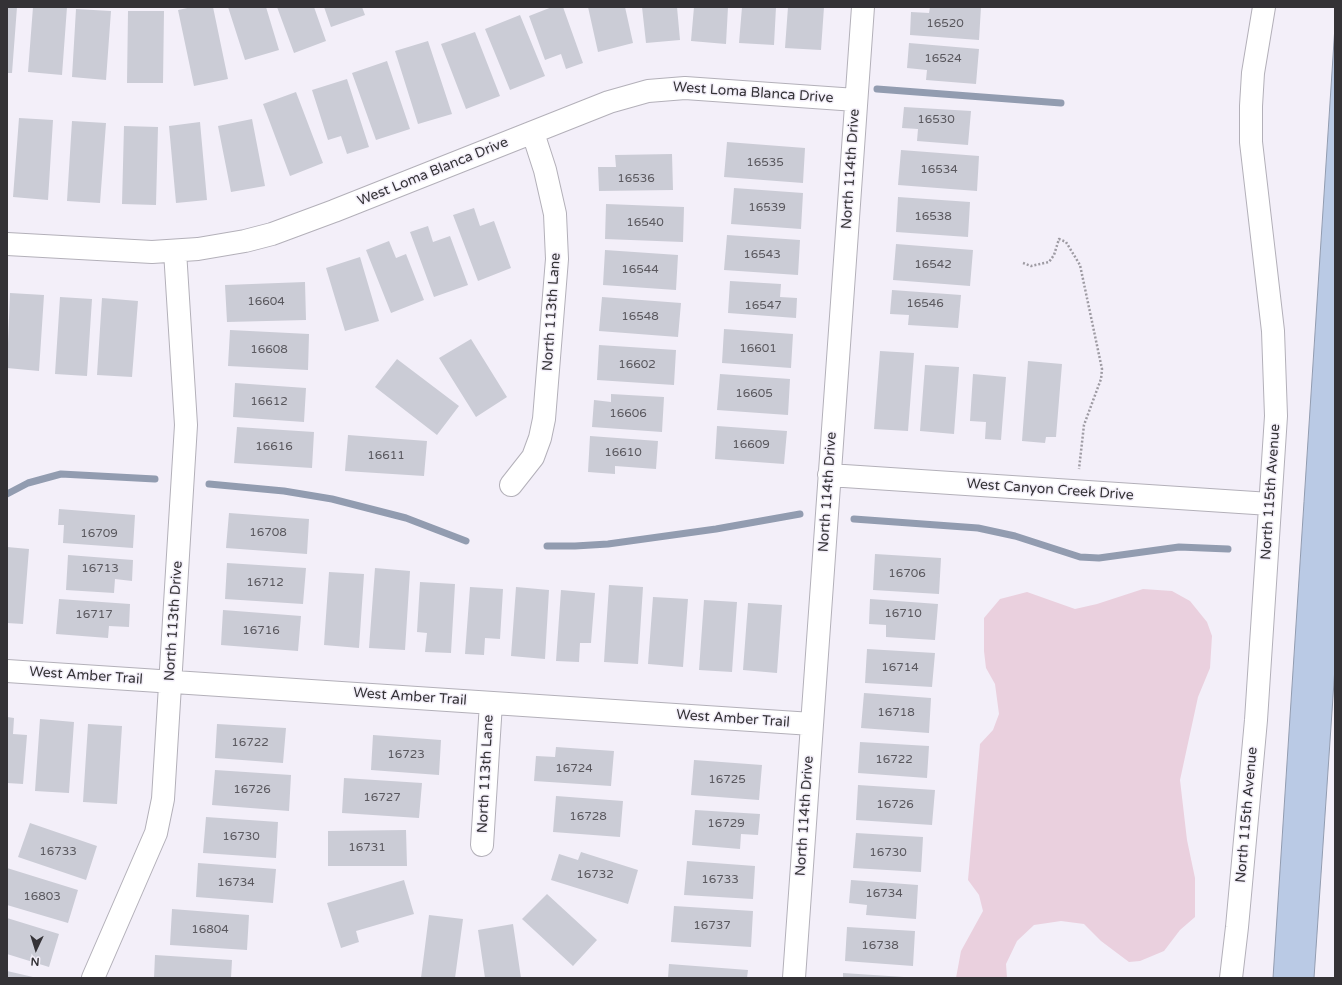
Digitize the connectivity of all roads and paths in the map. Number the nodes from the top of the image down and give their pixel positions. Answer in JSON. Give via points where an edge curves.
{"nodes":[{"id":1,"x":863,"y":7,"type":"edge"},
{"id":2,"x":1264,"y":7,"type":"edge"},
{"id":3,"x":856,"y":100,"type":"junction"},
{"id":4,"x":533,"y":133,"type":"junction"},
{"id":5,"x":7,"y":244,"type":"edge"},
{"id":6,"x":176,"y":251,"type":"junction"},
{"id":7,"x":1023,"y":263,"type":"dead end"},
{"id":8,"x":829,"y":475,"type":"junction"},
{"id":9,"x":511,"y":485,"type":"dead end"},
{"id":10,"x":1077,"y":492,"type":"junction"},
{"id":11,"x":1270,"y":504,"type":"junction"},
{"id":12,"x":7,"y":671,"type":"edge"},
{"id":13,"x":170,"y":682,"type":"junction"},
{"id":14,"x":491,"y":703,"type":"junction"},
{"id":15,"x":812,"y":724,"type":"junction"},
{"id":16,"x":482,"y":845,"type":"dead end"},
{"id":17,"x":93,"y":978,"type":"edge"},
{"id":18,"x":794,"y":978,"type":"edge"},
{"id":19,"x":1231,"y":978,"type":"edge"}],
"edges":[{"from":1,"to":3,"type":"street","name":"North 114th Drive"},
{"from":2,"to":11,"type":"street","name":"North 115th Avenue","via":[[1257,41],[1251,106],[1254,178],[1273,332],[1276,416]]},
{"from":3,"to":4,"type":"street","name":"West Loma Blanca Drive","via":[[666,88],[628,95]]},
{"from":3,"to":8,"type":"street","name":"North 114th Drive"},
{"from":4,"to":6,"type":"street","name":"West Loma Blanca Drive","via":[[272,234],[220,246]]},
{"from":4,"to":9,"type":"street","name":"North 113th Lane","via":[[555,214],[557,260],[544,419],[533,456]]},
{"from":5,"to":6,"type":"street","name":"West Loma Blanca Drive"},
{"from":6,"to":13,"type":"street","name":"North 113th Drive","via":[[186,406],[183,495]]},
{"from":7,"to":10,"type":"path","via":[[1031,266],[1048,262],[1054,255],[1059,239],[1066,242],[1080,265],[1086,287],[1102,369],[1101,379],[1084,426]]},
{"from":8,"to":10,"type":"street","name":"West Canyon Creek Drive"},
{"from":8,"to":15,"type":"street","name":"North 114th Drive"},
{"from":10,"to":11,"type":"street","name":"West Canyon Creek Drive"},
{"from":11,"to":19,"type":"street","name":"North 115th Avenue","via":[[1248,815]]},
{"from":12,"to":13,"type":"street","name":"West Amber Trail"},
{"from":13,"to":14,"type":"street","name":"West Amber Trail"},
{"from":13,"to":17,"type":"street","name":"North 113th Drive","via":[[161,816],[151,846]]},
{"from":14,"to":15,"type":"street","name":"West Amber Trail"},
{"from":14,"to":16,"type":"street","name":"North 113th Lane"},
{"from":15,"to":18,"type":"street","name":"North 114th Drive"}]}
